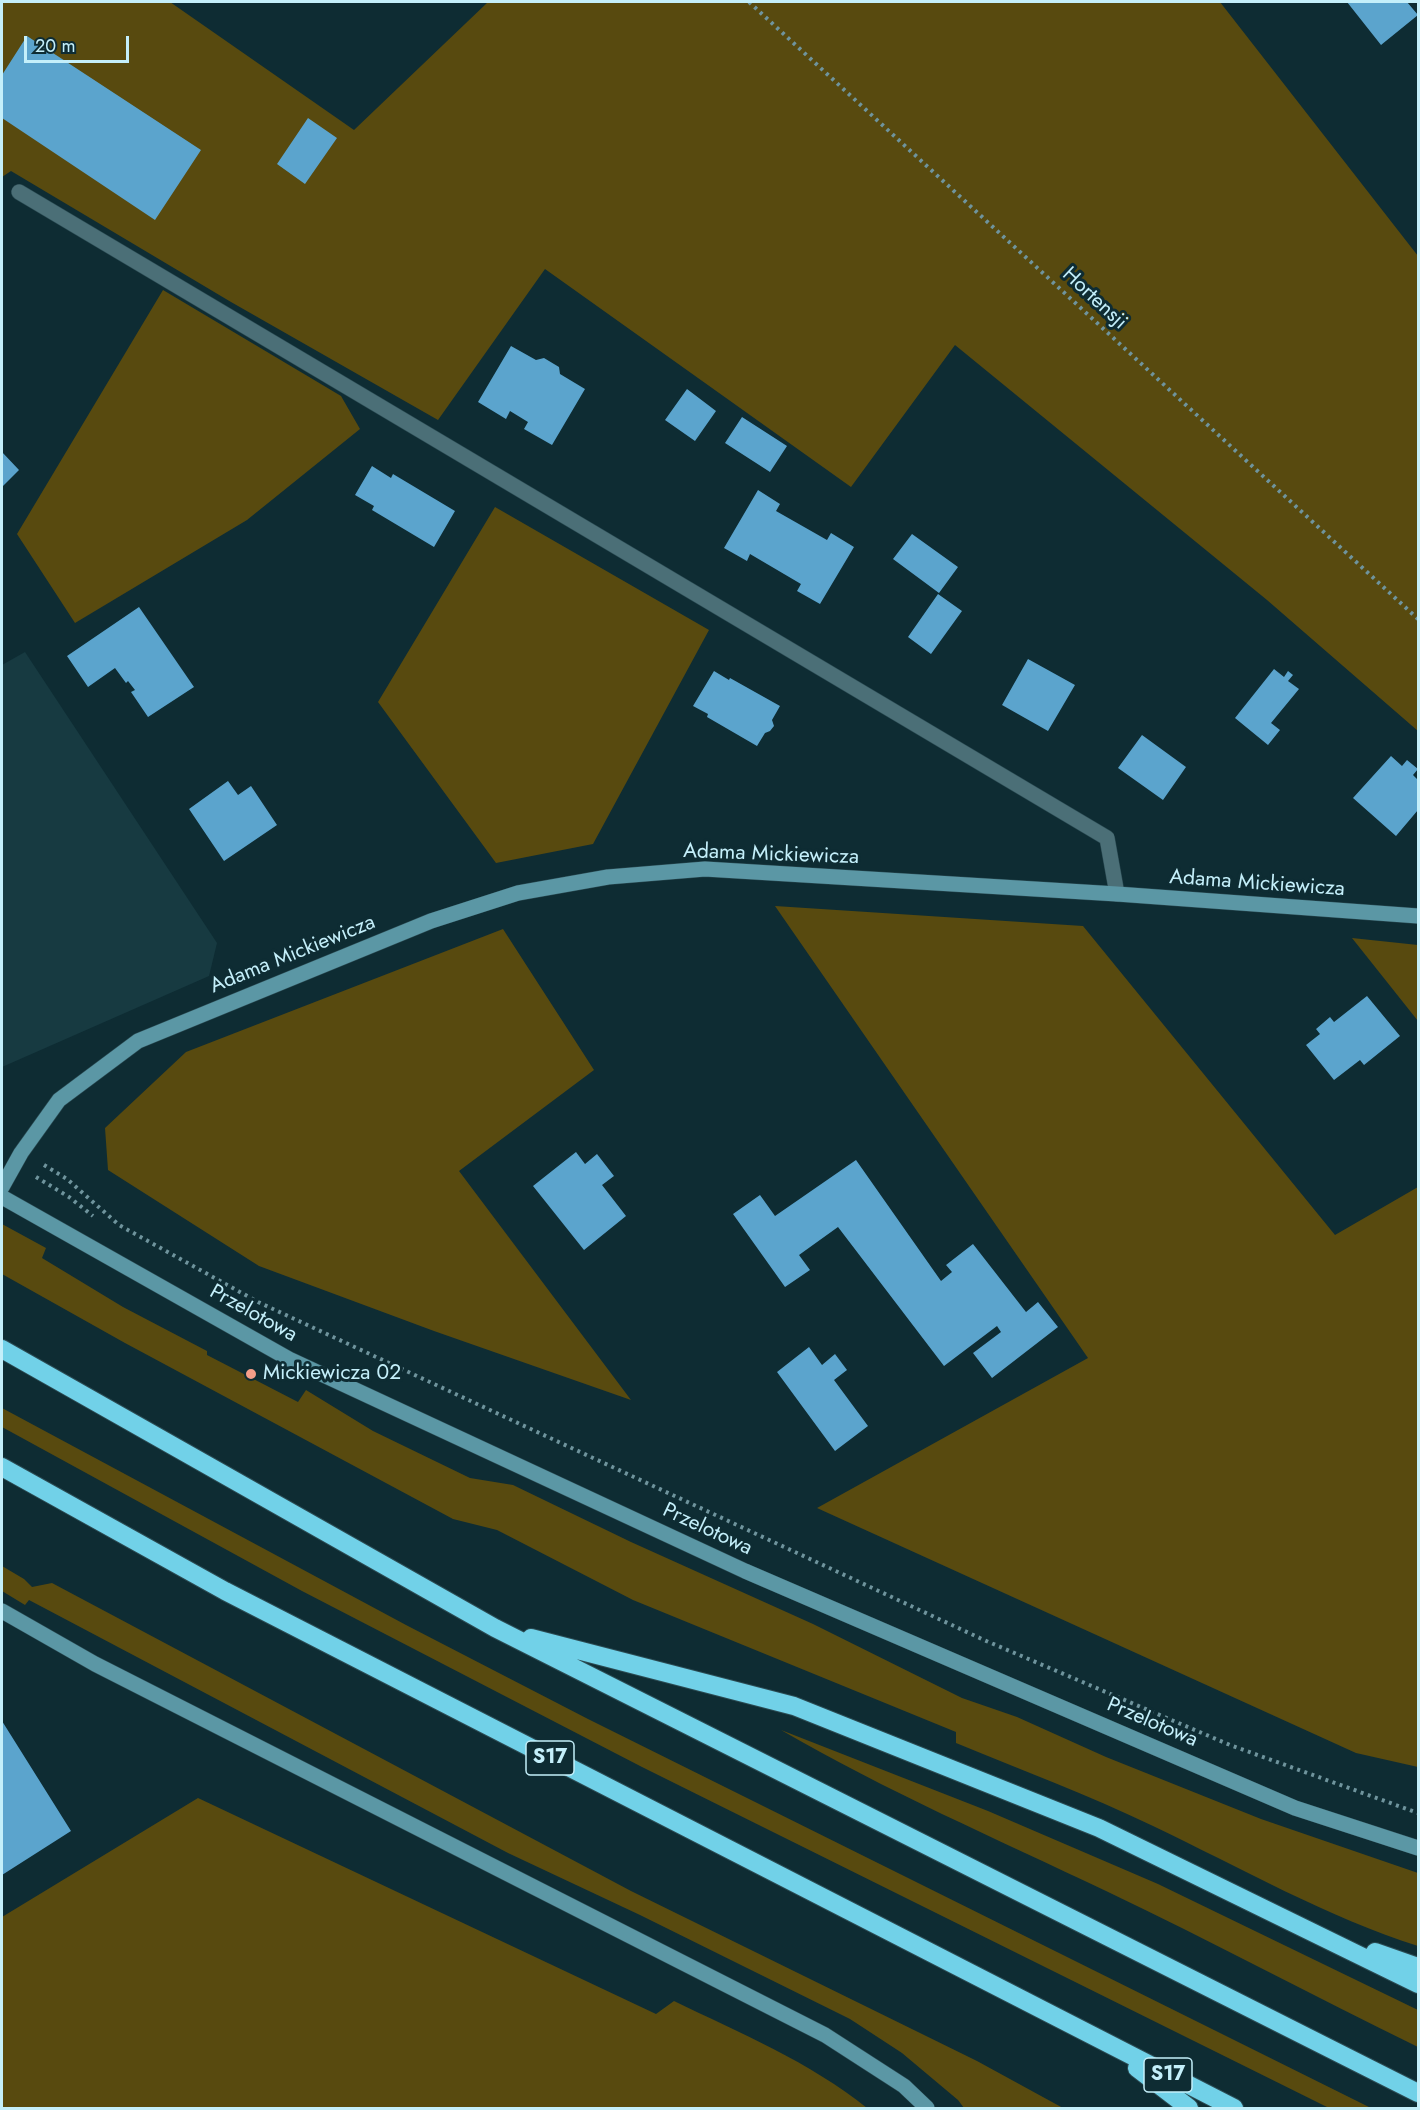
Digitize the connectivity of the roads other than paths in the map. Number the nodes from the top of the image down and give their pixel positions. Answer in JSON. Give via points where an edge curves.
{"nodes":[{"id":1,"x":18,"y":192,"type":"dead end"},
{"id":2,"x":1117,"y":894,"type":"junction"},
{"id":3,"x":1419,"y":916,"type":"edge"},
{"id":4,"x":2,"y":1187,"type":"edge"},
{"id":5,"x":2,"y":1197,"type":"edge"},
{"id":6,"x":2,"y":1349,"type":"edge"},
{"id":7,"x":2,"y":1467,"type":"edge"},
{"id":8,"x":2,"y":1611,"type":"edge"},
{"id":9,"x":495,"y":1628,"type":"junction"},
{"id":10,"x":1419,"y":1848,"type":"edge"},
{"id":11,"x":1306,"y":1929,"type":"junction"},
{"id":12,"x":1419,"y":1966,"type":"edge"},
{"id":13,"x":1419,"y":1984,"type":"edge"},
{"id":14,"x":1102,"y":2042,"type":"junction"},
{"id":15,"x":1419,"y":2093,"type":"edge"},
{"id":16,"x":927,"y":2109,"type":"edge"},
{"id":17,"x":1189,"y":2109,"type":"edge"},
{"id":18,"x":1234,"y":2109,"type":"edge"}],
"edges":[{"from":1,"to":2,"type":"lane","via":[[1107,837]]},
{"from":2,"to":3,"type":"street","name":"Adama Mickiewicza"},
{"from":2,"to":4,"type":"street","name":"Adama Mickiewicza","via":[[705,869],[608,877],[518,893],[431,921],[138,1041],[59,1100],[17,1158]]},
{"from":5,"to":10,"type":"street","name":"Przelotowa","via":[[289,1359],[734,1566],[1295,1808]]},
{"from":6,"to":9,"type":"highway"},
{"from":7,"to":14,"type":"highway","number":"S17","via":[[225,1591]]},
{"from":8,"to":16,"type":"street","via":[[95,1664],[825,2035],[904,2085]]},
{"from":9,"to":11,"type":"highway","via":[[794,1707],[1099,1828]]},
{"from":9,"to":15,"type":"highway"},
{"from":11,"to":12,"type":"highway"},
{"from":11,"to":13,"type":"highway"},
{"from":14,"to":17,"type":"highway"},
{"from":14,"to":18,"type":"highway","number":"S17"}]}
